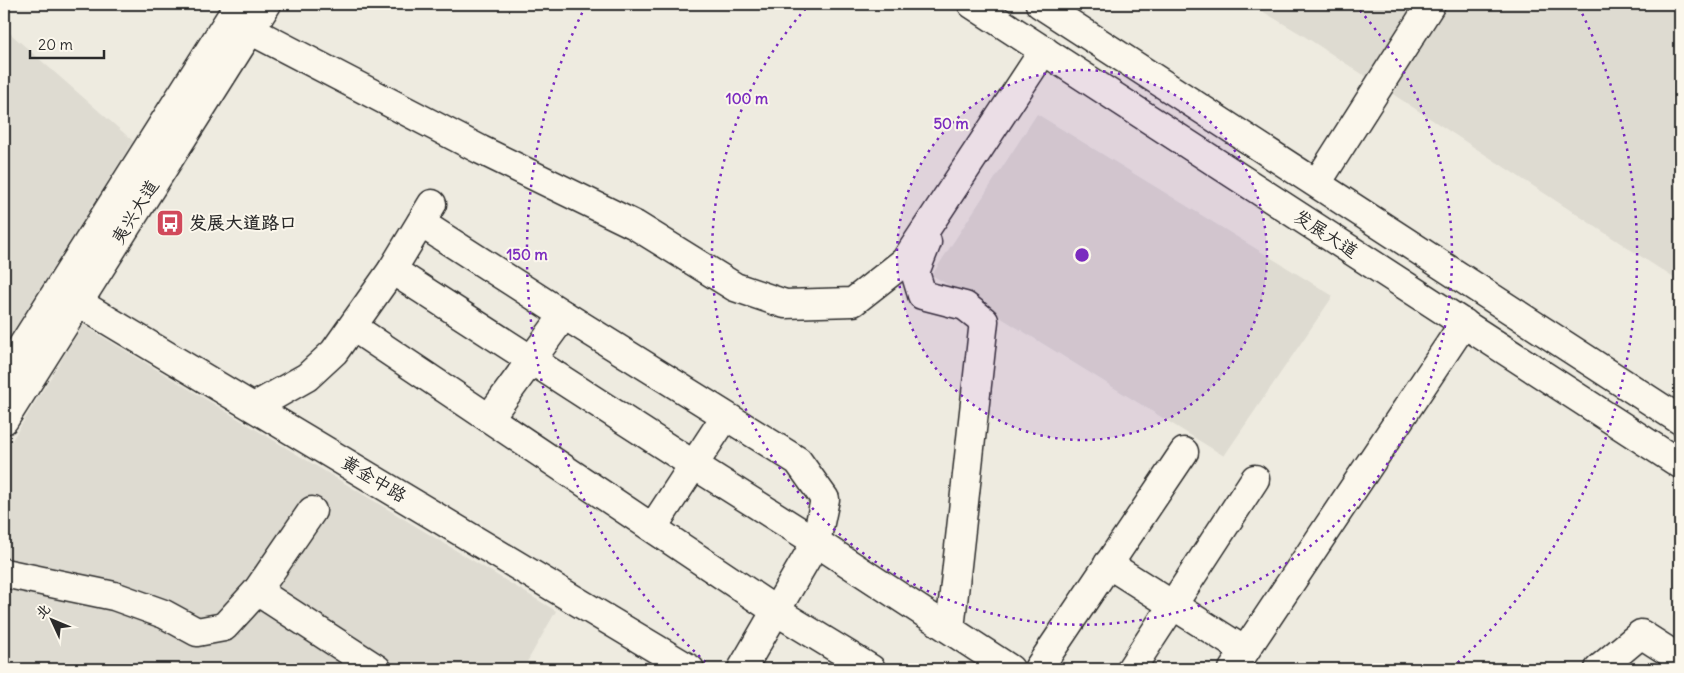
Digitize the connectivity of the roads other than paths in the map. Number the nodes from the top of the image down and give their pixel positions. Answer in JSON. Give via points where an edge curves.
{"nodes":[{"id":1,"x":239,"y":4,"type":"edge"},
{"id":2,"x":267,"y":4,"type":"edge"},
{"id":3,"x":972,"y":4,"type":"edge"},
{"id":4,"x":1040,"y":4,"type":"edge"},
{"id":5,"x":1423,"y":7,"type":"edge"},
{"id":6,"x":250,"y":30,"type":"junction"},
{"id":7,"x":1044,"y":50,"type":"junction"},
{"id":8,"x":1316,"y":183,"type":"junction"},
{"id":9,"x":937,"y":212,"type":"junction"},
{"id":10,"x":392,"y":270,"type":"junction"},
{"id":11,"x":68,"y":296,"type":"junction"},
{"id":12,"x":564,"y":315,"type":"junction"},
{"id":13,"x":1464,"y":323,"type":"junction"},
{"id":14,"x":353,"y":327,"type":"junction"},
{"id":15,"x":531,"y":360,"type":"junction"},
{"id":16,"x":4,"y":375,"type":"edge"},
{"id":17,"x":254,"y":408,"type":"junction"},
{"id":18,"x":725,"y":417,"type":"junction"},
{"id":19,"x":489,"y":418,"type":"junction"},
{"id":20,"x":4,"y":420,"type":"edge"},
{"id":21,"x":1680,"y":420,"type":"edge"},
{"id":22,"x":1184,"y":452,"type":"dead end"},
{"id":23,"x":1680,"y":464,"type":"edge"},
{"id":24,"x":694,"y":465,"type":"junction"},
{"id":25,"x":1255,"y":479,"type":"dead end"},
{"id":26,"x":312,"y":511,"type":"dead end"},
{"id":27,"x":653,"y":528,"type":"junction"},
{"id":28,"x":816,"y":542,"type":"junction"},
{"id":29,"x":1108,"y":564,"type":"junction"},
{"id":30,"x":4,"y":573,"type":"edge"},
{"id":31,"x":258,"y":591,"type":"junction"},
{"id":32,"x":1173,"y":605,"type":"junction"},
{"id":33,"x":776,"y":611,"type":"junction"},
{"id":34,"x":950,"y":629,"type":"junction"},
{"id":35,"x":1680,"y":659,"type":"edge"},
{"id":36,"x":1239,"y":660,"type":"edge"},
{"id":37,"x":377,"y":669,"type":"edge"},
{"id":38,"x":690,"y":669,"type":"edge"},
{"id":39,"x":742,"y":669,"type":"edge"},
{"id":40,"x":871,"y":669,"type":"edge"},
{"id":41,"x":1010,"y":669,"type":"edge"},
{"id":42,"x":1038,"y":669,"type":"edge"},
{"id":43,"x":1131,"y":669,"type":"edge"},
{"id":44,"x":1599,"y":669,"type":"edge"}],
"edges":[{"from":1,"to":11,"type":"main road","name":"夷兴大道"},
{"from":2,"to":6,"type":"main road","name":"夷兴大道"},
{"from":3,"to":7,"type":"main road","name":"发展大道"},
{"from":4,"to":8,"type":"main road"},
{"from":5,"to":8,"type":"main road"},
{"from":6,"to":9,"type":"main road","via":[[481,150],[635,225],[735,287],[786,304],[853,302],[905,261]]},
{"from":6,"to":11,"type":"main road","name":"夷兴大道"},
{"from":7,"to":9,"type":"main road"},
{"from":7,"to":13,"type":"main road","name":"发展大道"},
{"from":8,"to":21,"type":"main road"},
{"from":9,"to":34,"type":"main road","via":[[915,272],[922,295],[965,306],[984,321]]},
{"from":10,"to":12,"type":"main road","via":[[426,213]]},
{"from":10,"to":14,"type":"main road"},
{"from":10,"to":15,"type":"main road"},
{"from":11,"to":16,"type":"main road","name":"夷兴大道"},
{"from":11,"to":17,"type":"main road","name":"黄金中路"},
{"from":11,"to":20,"type":"main road","name":"夷兴大道"},
{"from":12,"to":15,"type":"main road"},
{"from":12,"to":18,"type":"main road"},
{"from":13,"to":23,"type":"main road","name":"发展大道"},
{"from":13,"to":36,"type":"main road"},
{"from":14,"to":17,"type":"main road","via":[[334,352],[308,377]]},
{"from":14,"to":19,"type":"main road"},
{"from":15,"to":19,"type":"main road"},
{"from":15,"to":24,"type":"main road"},
{"from":17,"to":38,"type":"main road","name":"黄金中路"},
{"from":18,"to":24,"type":"main road"},
{"from":18,"to":28,"type":"main road","via":[[798,462],[825,499]]},
{"from":19,"to":27,"type":"main road"},
{"from":22,"to":29,"type":"main road"},
{"from":24,"to":27,"type":"main road"},
{"from":24,"to":28,"type":"main road"},
{"from":25,"to":32,"type":"main road"},
{"from":26,"to":31,"type":"main road"},
{"from":27,"to":33,"type":"main road"},
{"from":28,"to":33,"type":"main road"},
{"from":28,"to":34,"type":"main road"},
{"from":29,"to":32,"type":"main road"},
{"from":29,"to":42,"type":"main road"},
{"from":30,"to":31,"type":"main road","via":[[114,596],[164,614],[197,632],[224,627]]},
{"from":31,"to":37,"type":"main road"},
{"from":32,"to":36,"type":"main road"},
{"from":32,"to":43,"type":"main road"},
{"from":33,"to":39,"type":"main road"},
{"from":33,"to":40,"type":"main road"},
{"from":34,"to":41,"type":"main road"},
{"from":35,"to":44,"type":"main road","via":[[1641,634]]}]}
